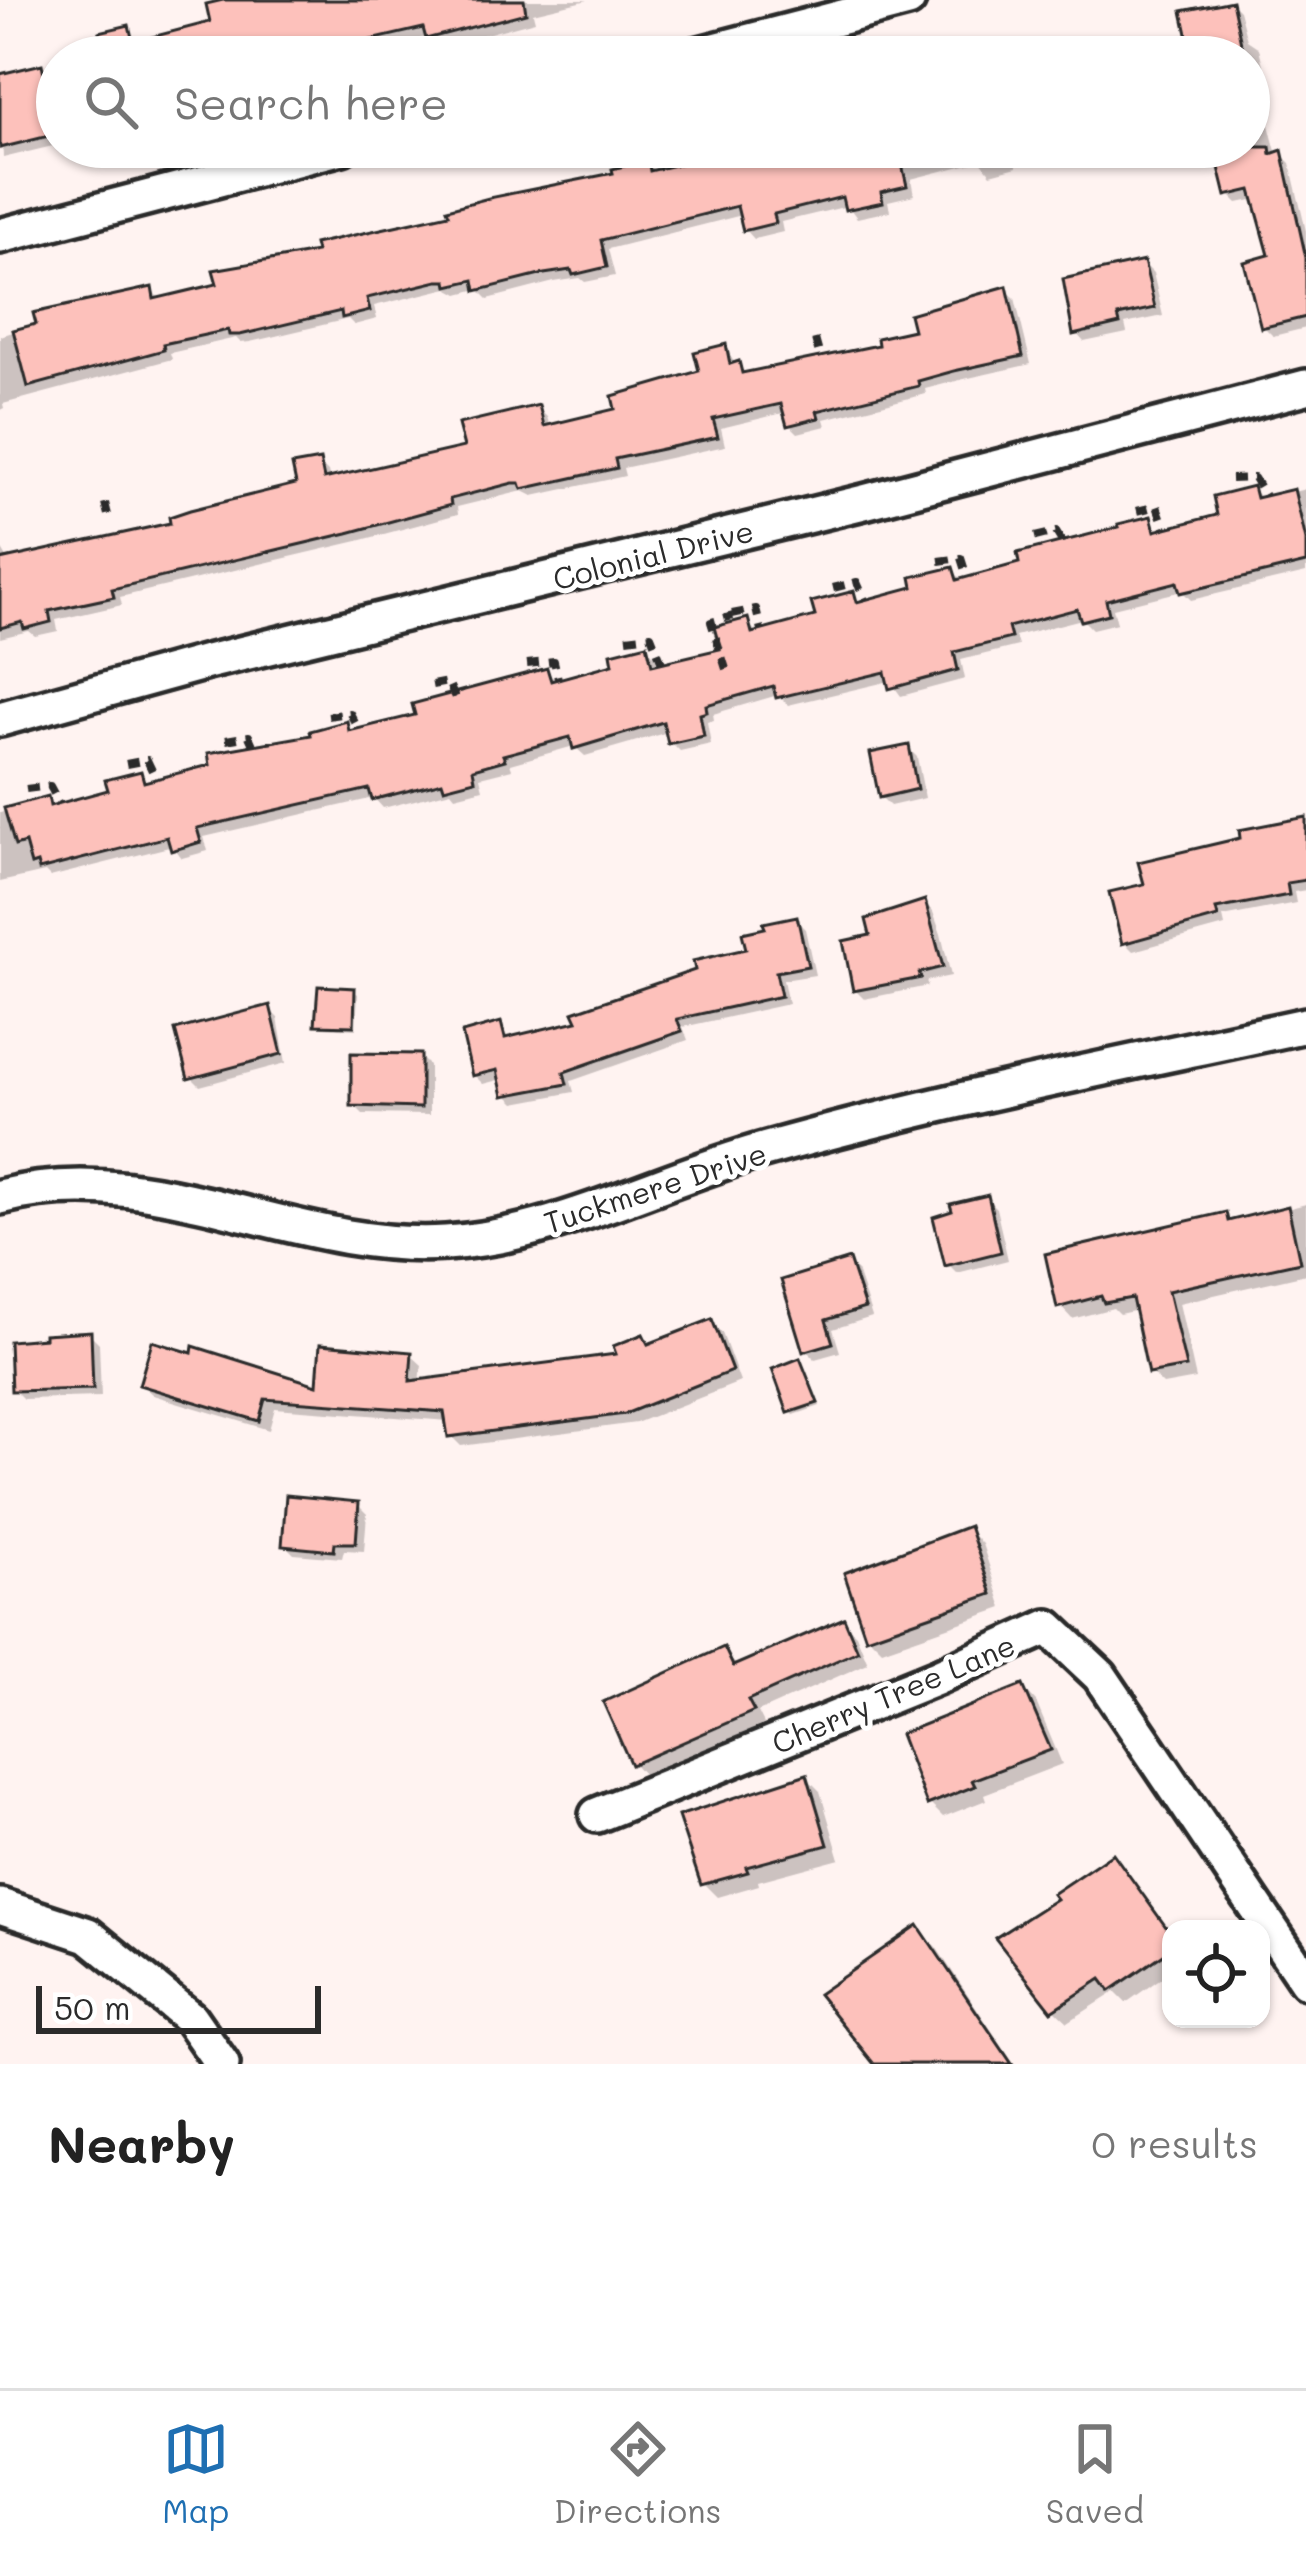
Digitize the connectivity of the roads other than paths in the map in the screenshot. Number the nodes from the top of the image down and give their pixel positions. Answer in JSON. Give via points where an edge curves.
{"nodes":[{"id":1,"x":908,"y":0,"type":"edge"},
{"id":2,"x":769,"y":36,"type":"edge"},
{"id":3,"x":261,"y":168,"type":"edge"},
{"id":4,"x":0,"y":236,"type":"edge"},
{"id":5,"x":1306,"y":388,"type":"edge"},
{"id":6,"x":0,"y":719,"type":"edge"},
{"id":7,"x":1306,"y":1025,"type":"edge"},
{"id":8,"x":0,"y":1197,"type":"edge"},
{"id":9,"x":597,"y":1815,"type":"dead end"},
{"id":10,"x":0,"y":1906,"type":"edge"},
{"id":11,"x":1306,"y":1981,"type":"edge"},
{"id":12,"x":222,"y":2064,"type":"edge"}],
"edges":[{"from":1,"to":2,"type":"street"},
{"from":3,"to":4,"type":"street"},
{"from":5,"to":6,"type":"street","name":"Colonial Drive"},
{"from":7,"to":8,"type":"street","name":"Tuckmere Drive","via":[[910,1111],[762,1150],[512,1234],[448,1243],[332,1235],[148,1190],[77,1184]]},
{"from":9,"to":11,"type":"street","name":"Cherry Tree Lane","via":[[1048,1627],[1100,1676]]},
{"from":10,"to":12,"type":"street","via":[[88,1936],[190,2018]]}]}
